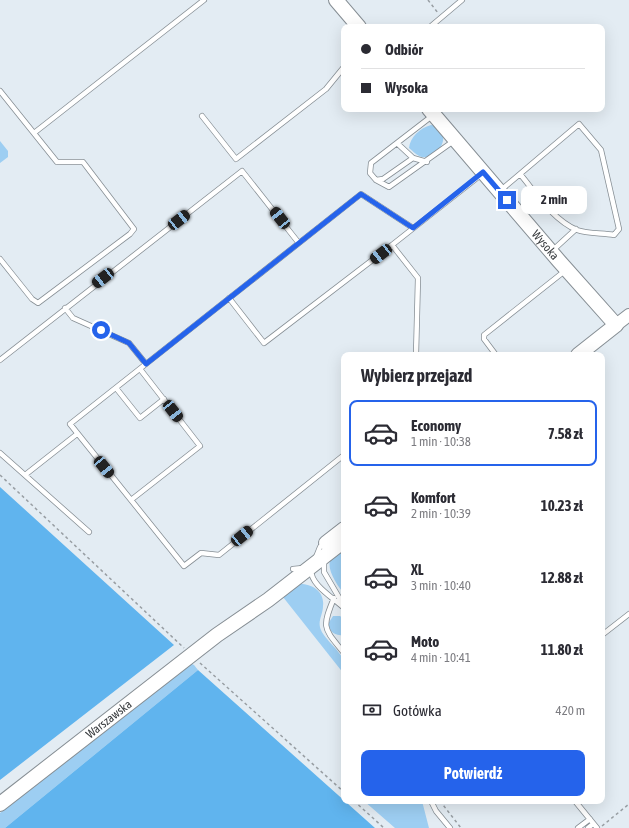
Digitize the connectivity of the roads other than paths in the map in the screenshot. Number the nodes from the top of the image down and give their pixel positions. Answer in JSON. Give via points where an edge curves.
{"nodes":[{"id":1,"x":204,"y":0,"type":"edge"},
{"id":2,"x":336,"y":0,"type":"edge"},
{"id":3,"x":460,"y":1,"type":"edge"},
{"id":4,"x":356,"y":24,"type":"edge"},
{"id":5,"x":433,"y":24,"type":"edge"},
{"id":6,"x":341,"y":71,"type":"edge"},
{"id":7,"x":0,"y":90,"type":"edge"},
{"id":8,"x":431,"y":112,"type":"edge"},
{"id":9,"x":202,"y":116,"type":"dead end"},
{"id":10,"x":34,"y":133,"type":"junction"},
{"id":11,"x":455,"y":140,"type":"junction"},
{"id":12,"x":398,"y":144,"type":"junction"},
{"id":13,"x":413,"y":158,"type":"junction"},
{"id":14,"x":427,"y":162,"type":"junction"},
{"id":15,"x":483,"y":172,"type":"junction"},
{"id":16,"x":520,"y":174,"type":"junction"},
{"id":17,"x":376,"y":180,"type":"junction"},
{"id":18,"x":500,"y":191,"type":"junction"},
{"id":19,"x":413,"y":228,"type":"junction"},
{"id":20,"x":576,"y":229,"type":"junction"},
{"id":21,"x":298,"y":242,"type":"junction"},
{"id":22,"x":392,"y":245,"type":"junction"},
{"id":23,"x":551,"y":252,"type":"junction"},
{"id":24,"x":0,"y":259,"type":"edge"},
{"id":25,"x":567,"y":270,"type":"junction"},
{"id":26,"x":228,"y":298,"type":"junction"},
{"id":27,"x":65,"y":308,"type":"junction"},
{"id":28,"x":629,"y":315,"type":"edge"},
{"id":29,"x":616,"y":324,"type":"junction"},
{"id":30,"x":416,"y":352,"type":"edge"},
{"id":31,"x":494,"y":352,"type":"edge"},
{"id":32,"x":582,"y":352,"type":"edge"},
{"id":33,"x":0,"y":360,"type":"edge"},
{"id":34,"x":146,"y":364,"type":"junction"},
{"id":35,"x":140,"y":368,"type":"junction"},
{"id":36,"x":116,"y":388,"type":"junction"},
{"id":37,"x":164,"y":399,"type":"junction"},
{"id":38,"x":77,"y":434,"type":"junction"},
{"id":39,"x":0,"y":453,"type":"edge"},
{"id":40,"x":341,"y":457,"type":"edge"},
{"id":41,"x":25,"y":475,"type":"junction"},
{"id":42,"x":131,"y":500,"type":"junction"},
{"id":43,"x":88,"y":532,"type":"dead end"},
{"id":44,"x":341,"y":532,"type":"edge"},
{"id":45,"x":341,"y":542,"type":"edge"},
{"id":46,"x":326,"y":549,"type":"junction"},
{"id":47,"x":316,"y":573,"type":"junction"},
{"id":48,"x":294,"y":574,"type":"junction"},
{"id":49,"x":334,"y":598,"type":"junction"},
{"id":50,"x":341,"y":602,"type":"edge"},
{"id":51,"x":341,"y":603,"type":"edge"},
{"id":52,"x":629,"y":614,"type":"edge"},
{"id":53,"x":605,"y":633,"type":"edge"},
{"id":54,"x":341,"y":649,"type":"edge"},
{"id":55,"x":0,"y":804,"type":"edge"},
{"id":56,"x":432,"y":804,"type":"edge"},
{"id":57,"x":578,"y":804,"type":"edge"},
{"id":58,"x":590,"y":819,"type":"junction"},
{"id":59,"x":593,"y":824,"type":"junction"},
{"id":60,"x":450,"y":828,"type":"edge"},
{"id":61,"x":578,"y":828,"type":"edge"},
{"id":62,"x":588,"y":828,"type":"edge"},
{"id":63,"x":598,"y":828,"type":"edge"}],
"edges":[{"from":1,"to":10,"type":"lane"},
{"from":2,"to":4,"type":"main road"},
{"from":3,"to":5,"type":"lane"},
{"from":6,"to":9,"type":"lane","via":[[326,89],[236,159]]},
{"from":7,"to":10,"type":"lane"},
{"from":8,"to":11,"type":"main road","name":"Wysoka"},
{"from":8,"to":12,"type":"lane"},
{"from":10,"to":24,"type":"lane","via":[[57,162],[83,162],[134,229],[38,303]]},
{"from":11,"to":14,"type":"lane"},
{"from":11,"to":15,"type":"main road","name":"Wysoka"},
{"from":12,"to":13,"type":"lane"},
{"from":12,"to":17,"type":"lane","via":[[372,163],[370,173]]},
{"from":13,"to":14,"type":"lane"},
{"from":13,"to":17,"type":"lane","via":[[383,179]]},
{"from":14,"to":17,"type":"lane","via":[[389,187]]},
{"from":15,"to":18,"type":"main road","name":"Wysoka"},
{"from":15,"to":19,"type":"lane"},
{"from":16,"to":18,"type":"lane"},
{"from":16,"to":20,"type":"lane","via":[[547,206]]},
{"from":16,"to":20,"type":"lane","via":[[580,124],[601,150],[619,229],[614,235]]},
{"from":18,"to":23,"type":"main road","name":"Wysoka"},
{"from":19,"to":21,"type":"lane","via":[[361,194]]},
{"from":19,"to":22,"type":"lane"},
{"from":20,"to":23,"type":"lane"},
{"from":21,"to":26,"type":"lane"},
{"from":21,"to":27,"type":"lane","via":[[242,171]]},
{"from":22,"to":26,"type":"lane","via":[[264,344]]},
{"from":22,"to":30,"type":"lane","via":[[418,278]]},
{"from":23,"to":25,"type":"main road","name":"Wysoka"},
{"from":25,"to":29,"type":"main road","name":"Wysoka"},
{"from":25,"to":31,"type":"lane","via":[[484,335]]},
{"from":26,"to":34,"type":"lane"},
{"from":27,"to":33,"type":"lane"},
{"from":27,"to":34,"type":"lane","via":[[73,318],[129,343]]},
{"from":28,"to":29,"type":"main road"},
{"from":29,"to":32,"type":"main road"},
{"from":34,"to":35,"type":"lane"},
{"from":35,"to":36,"type":"lane"},
{"from":35,"to":37,"type":"lane"},
{"from":36,"to":37,"type":"lane","via":[[140,418]]},
{"from":36,"to":38,"type":"lane","via":[[70,424]]},
{"from":37,"to":42,"type":"lane","via":[[200,446]]},
{"from":38,"to":41,"type":"lane"},
{"from":38,"to":42,"type":"lane"},
{"from":39,"to":41,"type":"lane"},
{"from":40,"to":42,"type":"lane","via":[[219,554],[201,553],[184,566]]},
{"from":41,"to":43,"type":"lane"},
{"from":44,"to":46,"type":"main road","name":"Warszawska"},
{"from":45,"to":46,"type":"main road","name":"Warszawska"},
{"from":46,"to":47,"type":"main road","name":"Warszawska"},
{"from":46,"to":48,"type":"main road","name":"Warszawska"},
{"from":47,"to":48,"type":"main road","name":"Warszawska"},
{"from":47,"to":49,"type":"lane"},
{"from":47,"to":50,"type":"lane"},
{"from":48,"to":55,"type":"main road","name":"Warszawska","via":[[268,600],[217,635]]},
{"from":49,"to":51,"type":"lane"},
{"from":49,"to":54,"type":"lane","via":[[325,619],[325,627]]},
{"from":52,"to":53,"type":"lane"},
{"from":56,"to":60,"type":"lane"},
{"from":57,"to":58,"type":"lane"},
{"from":58,"to":59,"type":"lane"},
{"from":58,"to":61,"type":"lane"},
{"from":59,"to":62,"type":"lane"},
{"from":59,"to":63,"type":"lane"}]}
